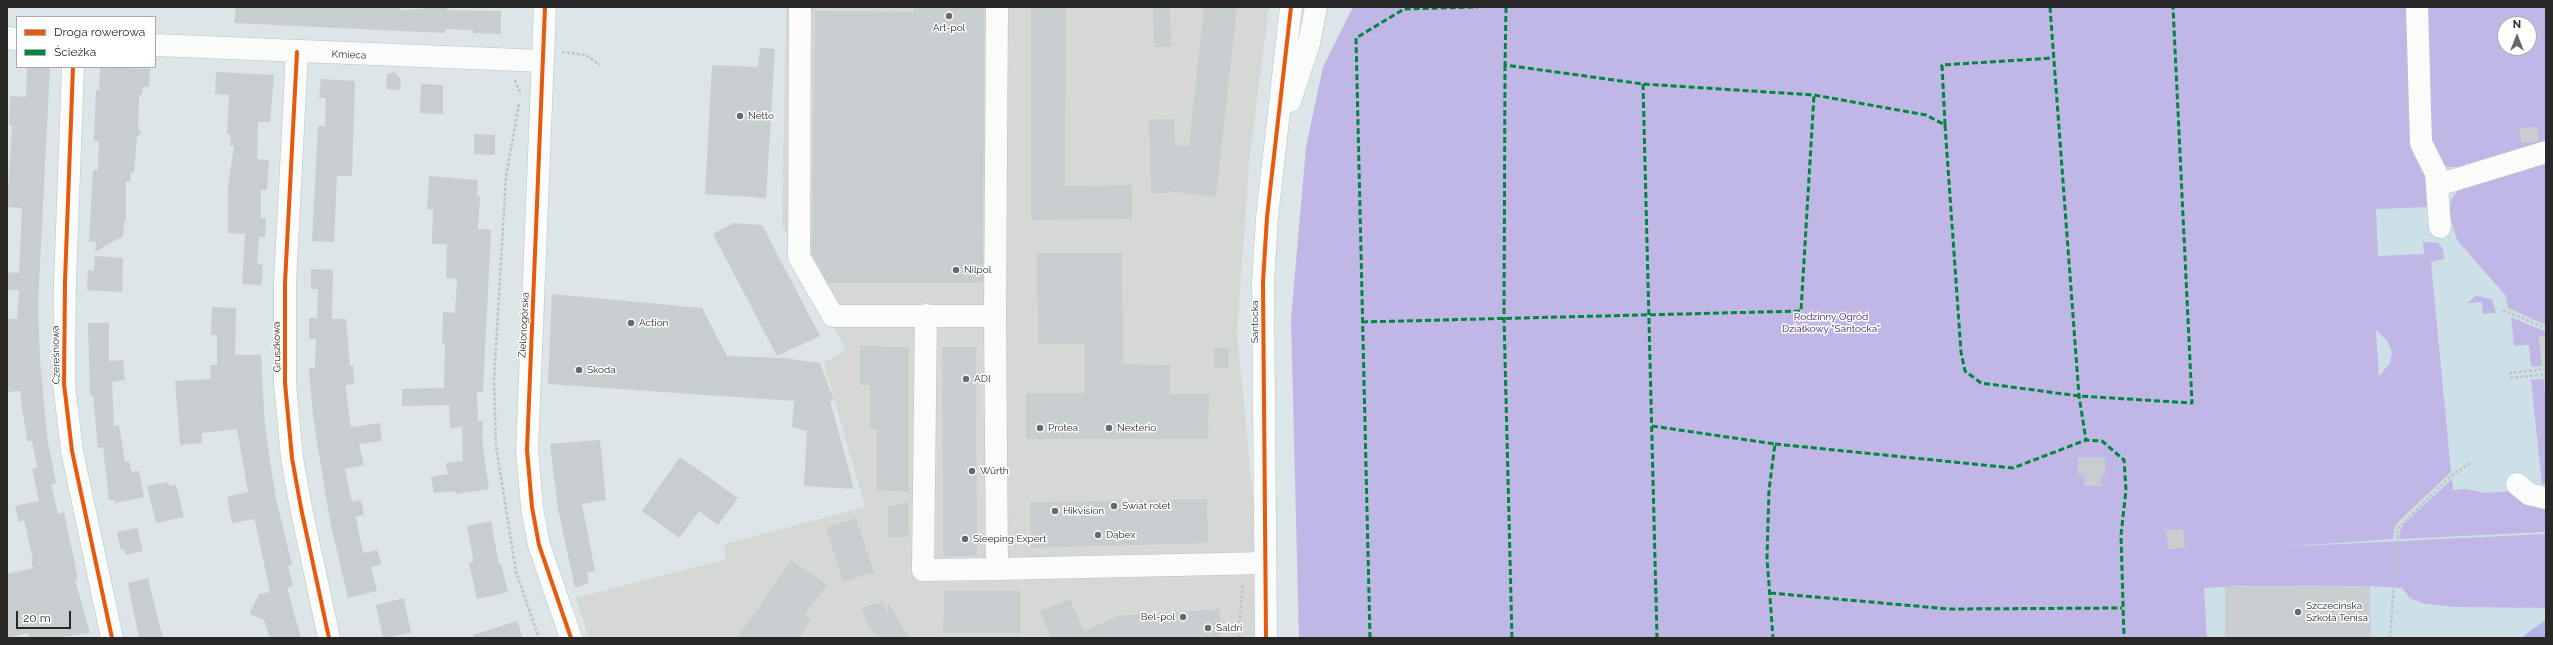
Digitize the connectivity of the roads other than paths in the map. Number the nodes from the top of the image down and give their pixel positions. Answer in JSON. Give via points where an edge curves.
{"nodes":[{"id":1,"x":545,"y":7,"type":"edge"},
{"id":2,"x":800,"y":7,"type":"edge"},
{"id":3,"x":997,"y":7,"type":"edge"},
{"id":4,"x":1291,"y":7,"type":"edge"},
{"id":5,"x":1316,"y":7,"type":"edge"},
{"id":6,"x":2417,"y":7,"type":"edge"},
{"id":7,"x":156,"y":45,"type":"edge"},
{"id":8,"x":297,"y":52,"type":"junction"},
{"id":9,"x":549,"y":56,"type":"junction"},
{"id":10,"x":73,"y":68,"type":"edge"},
{"id":11,"x":1277,"y":140,"type":"junction"},
{"id":12,"x":2546,"y":152,"type":"edge"},
{"id":13,"x":2438,"y":185,"type":"junction"},
{"id":14,"x":2440,"y":227,"type":"dead end"},
{"id":15,"x":926,"y":316,"type":"junction"},
{"id":16,"x":995,"y":316,"type":"junction"},
{"id":17,"x":2517,"y":484,"type":"dead end"},
{"id":18,"x":2546,"y":498,"type":"edge"},
{"id":19,"x":1265,"y":563,"type":"junction"},
{"id":20,"x":998,"y":569,"type":"junction"},
{"id":21,"x":112,"y":638,"type":"edge"},
{"id":22,"x":329,"y":638,"type":"edge"},
{"id":23,"x":571,"y":638,"type":"edge"},
{"id":24,"x":1266,"y":638,"type":"edge"}],
"edges":[{"from":1,"to":9,"type":"street","name":"Zielonogórska"},
{"from":2,"to":15,"type":"street","via":[[799,257],[833,316]]},
{"from":3,"to":16,"type":"street"},
{"from":4,"to":11,"type":"street","name":"Santocka"},
{"from":5,"to":11,"type":"street","name":"Santocka","via":[[1309,43]]},
{"from":6,"to":13,"type":"street","via":[[2421,143],[2433,165]]},
{"from":7,"to":8,"type":"street","name":"Kmieca"},
{"from":8,"to":9,"type":"street","name":"Kmieca"},
{"from":8,"to":22,"type":"street","name":"Gruszkowa","via":[[285,283],[285,389],[292,458]]},
{"from":9,"to":23,"type":"street","name":"Zielonogórska","via":[[527,411],[528,458],[532,507],[539,545]]},
{"from":10,"to":21,"type":"street","name":"Czereśniowa","via":[[64,309],[64,384],[72,451]]},
{"from":11,"to":19,"type":"street","name":"Santocka","via":[[1267,217],[1263,282]]},
{"from":12,"to":13,"type":"street"},
{"from":13,"to":14,"type":"street"},
{"from":15,"to":16,"type":"street"},
{"from":15,"to":20,"type":"street","via":[[923,570]]},
{"from":16,"to":20,"type":"street"},
{"from":17,"to":18,"type":"street","via":[[2529,494]]},
{"from":19,"to":20,"type":"street"},
{"from":19,"to":24,"type":"street","name":"Santocka"}]}
